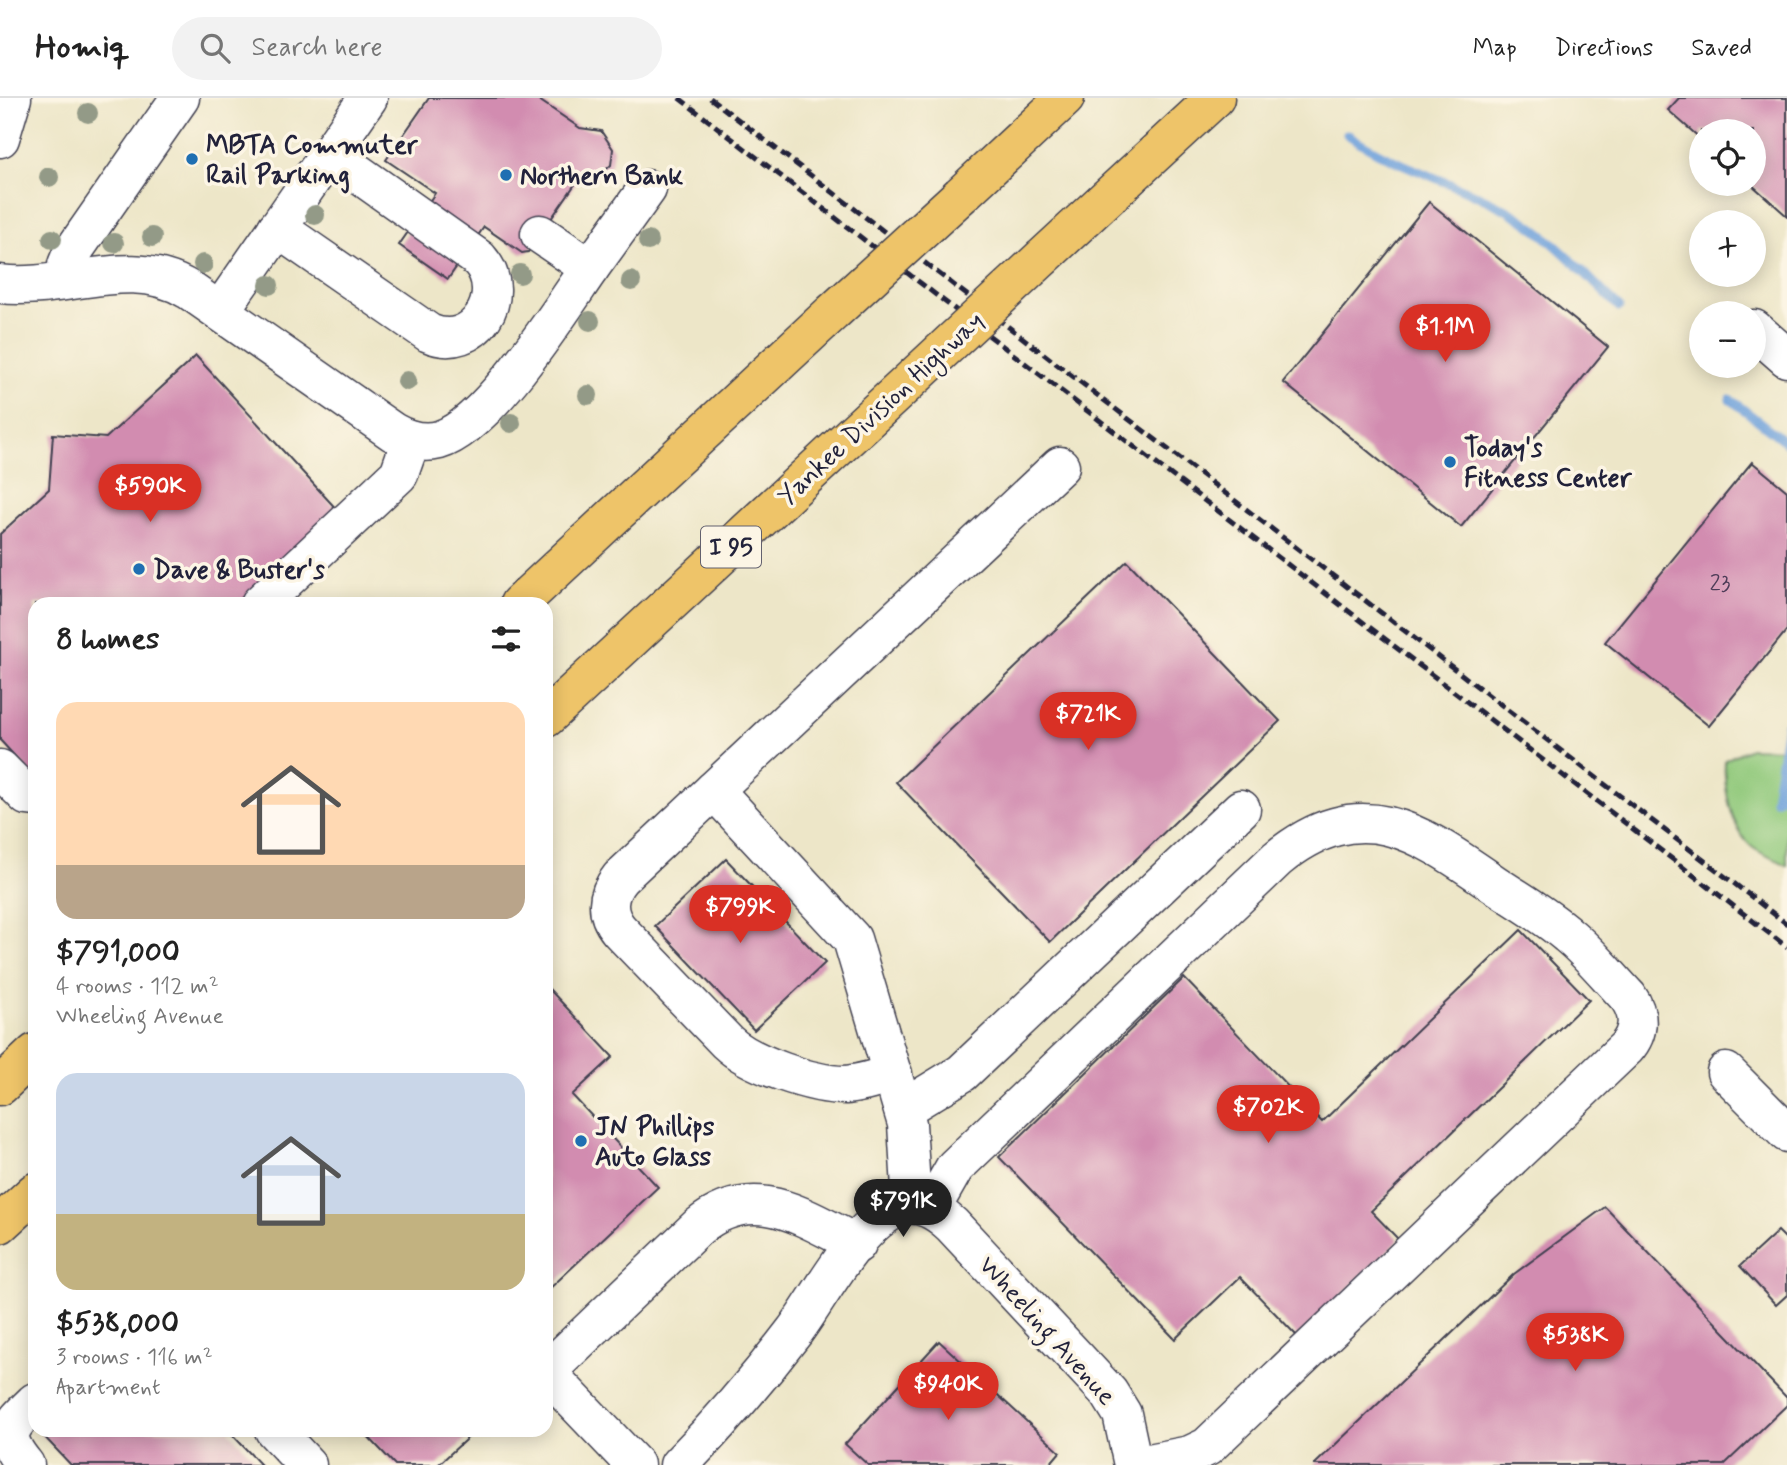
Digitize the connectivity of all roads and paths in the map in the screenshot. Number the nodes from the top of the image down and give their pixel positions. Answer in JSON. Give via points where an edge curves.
{"nodes":[{"id":1,"x":12,"y":98,"type":"edge"},
{"id":2,"x":180,"y":98,"type":"edge"},
{"id":3,"x":368,"y":98,"type":"edge"},
{"id":4,"x":1065,"y":98,"type":"edge"},
{"id":5,"x":1215,"y":98,"type":"edge"},
{"id":6,"x":0,"y":138,"type":"edge"},
{"id":7,"x":329,"y":153,"type":"junction"},
{"id":8,"x":647,"y":189,"type":"dead end"},
{"id":9,"x":277,"y":228,"type":"junction"},
{"id":10,"x":540,"y":234,"type":"dead end"},
{"id":11,"x":590,"y":268,"type":"junction"},
{"id":12,"x":68,"y":280,"type":"junction"},
{"id":13,"x":0,"y":284,"type":"edge"},
{"id":14,"x":220,"y":311,"type":"junction"},
{"id":15,"x":1766,"y":340,"type":"edge"},
{"id":16,"x":1787,"y":358,"type":"edge"},
{"id":17,"x":411,"y":440,"type":"junction"},
{"id":18,"x":1060,"y":466,"type":"dead end"},
{"id":19,"x":267,"y":597,"type":"edge"},
{"id":20,"x":527,"y":597,"type":"edge"},
{"id":21,"x":553,"y":712,"type":"edge"},
{"id":22,"x":0,"y":769,"type":"edge"},
{"id":23,"x":714,"y":790,"type":"junction"},
{"id":24,"x":28,"y":796,"type":"edge"},
{"id":25,"x":1241,"y":809,"type":"dead end"},
{"id":26,"x":28,"y":1060,"type":"edge"},
{"id":27,"x":1726,"y":1072,"type":"dead end"},
{"id":28,"x":0,"y":1086,"type":"edge"},
{"id":29,"x":898,"y":1091,"type":"junction"},
{"id":30,"x":1787,"y":1133,"type":"edge"},
{"id":31,"x":28,"y":1198,"type":"edge"},
{"id":32,"x":922,"y":1207,"type":"junction"},
{"id":33,"x":0,"y":1224,"type":"edge"},
{"id":34,"x":857,"y":1244,"type":"junction"},
{"id":35,"x":553,"y":1365,"type":"edge"},
{"id":36,"x":553,"y":1379,"type":"edge"},
{"id":37,"x":28,"y":1409,"type":"edge"},
{"id":38,"x":281,"y":1437,"type":"edge"},
{"id":39,"x":25,"y":1465,"type":"edge"},
{"id":40,"x":307,"y":1465,"type":"edge"},
{"id":41,"x":635,"y":1465,"type":"edge"},
{"id":42,"x":678,"y":1465,"type":"edge"},
{"id":43,"x":1133,"y":1465,"type":"edge"},
{"id":44,"x":1139,"y":1465,"type":"edge"}],
"edges":[{"from":1,"to":6,"type":"street"},
{"from":2,"to":12,"type":"street","via":[[72,253]]},
{"from":3,"to":7,"type":"street"},
{"from":4,"to":20,"type":"highway","bridge":true},
{"from":5,"to":21,"type":"highway","name":"Yankee Division Highway","number":"I 95","bridge":true},
{"from":7,"to":9,"type":"street"},
{"from":7,"to":9,"type":"street","via":[[479,259],[492,288],[483,318],[457,336],[434,335]]},
{"from":8,"to":11,"type":"street"},
{"from":9,"to":14,"type":"street"},
{"from":10,"to":11,"type":"street"},
{"from":11,"to":17,"type":"street","via":[[506,384],[463,426],[439,440]]},
{"from":12,"to":13,"type":"street"},
{"from":12,"to":14,"type":"street","via":[[160,276]]},
{"from":14,"to":17,"type":"street"},
{"from":15,"to":16,"type":"street"},
{"from":17,"to":19,"type":"street","via":[[399,474]]},
{"from":18,"to":23,"type":"street"},
{"from":22,"to":24,"type":"street"},
{"from":23,"to":29,"type":"street","via":[[852,939]]},
{"from":23,"to":29,"type":"street","via":[[616,884],[609,904],[614,925],[744,1055],[834,1084]]},
{"from":25,"to":29,"type":"street","via":[[962,1073]]},
{"from":26,"to":28,"type":"highway"},
{"from":27,"to":30,"type":"street"},
{"from":29,"to":32,"type":"street"},
{"from":31,"to":33,"type":"highway"},
{"from":32,"to":34,"type":"street","via":[[885,1215]]},
{"from":32,"to":43,"type":"street","name":"Wheeling Avenue","via":[[944,1217],[1108,1393],[1122,1414]]},
{"from":32,"to":44,"type":"street","via":[[952,1171],[1277,859],[1294,845],[1334,827],[1378,824],[1420,835],[1566,933],[1628,996],[1637,1030],[1616,1058],[1207,1447]]},
{"from":34,"to":35,"type":"street","via":[[778,1207],[749,1204],[722,1211],[698,1227]]},
{"from":34,"to":42,"type":"street","via":[[755,1381]]},
{"from":36,"to":41,"type":"street"},
{"from":37,"to":39,"type":"street","via":[[12,1424],[8,1437],[11,1450]]},
{"from":38,"to":40,"type":"street"}]}
